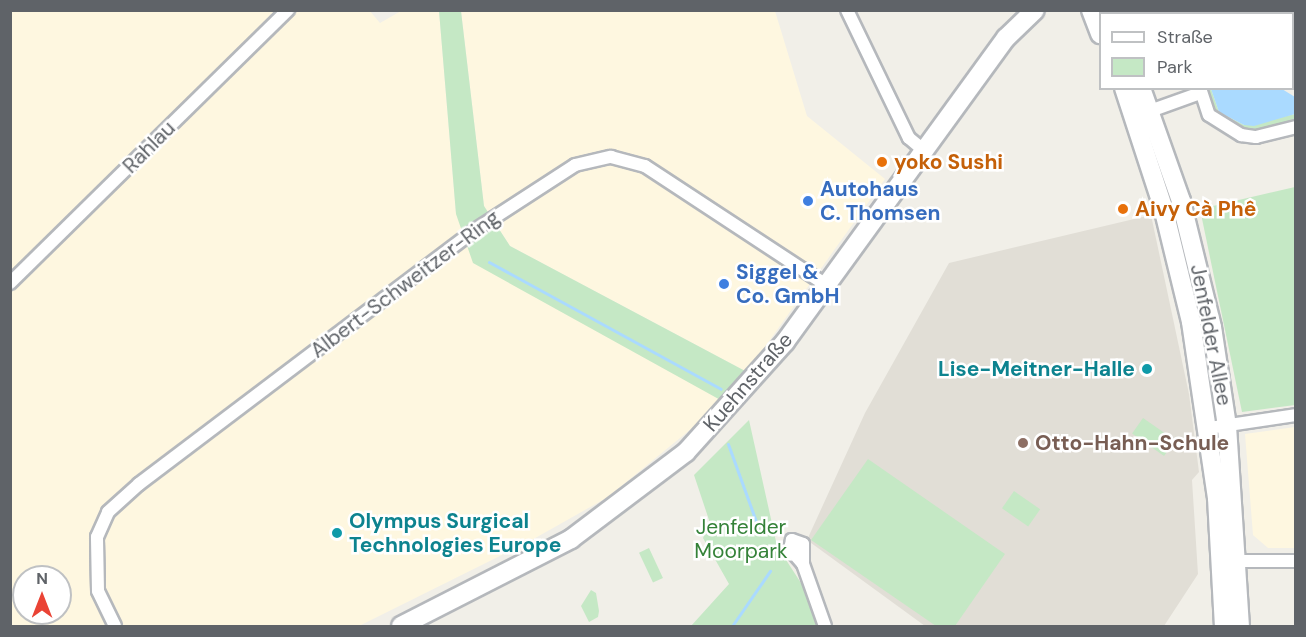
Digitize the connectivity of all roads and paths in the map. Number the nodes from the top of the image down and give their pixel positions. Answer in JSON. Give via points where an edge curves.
{"nodes":[{"id":1,"x":288,"y":10,"type":"edge"},
{"id":2,"x":847,"y":10,"type":"edge"},
{"id":3,"x":1016,"y":10,"type":"edge"},
{"id":4,"x":1035,"y":10,"type":"edge"},
{"id":5,"x":1091,"y":10,"type":"edge"},
{"id":6,"x":1099,"y":29,"type":"edge"},
{"id":7,"x":1006,"y":38,"type":"junction"},
{"id":8,"x":1126,"y":90,"type":"edge"},
{"id":9,"x":1141,"y":90,"type":"edge"},
{"id":10,"x":1200,"y":91,"type":"edge"},
{"id":11,"x":1141,"y":110,"type":"junction"},
{"id":12,"x":1296,"y":127,"type":"edge"},
{"id":13,"x":922,"y":149,"type":"junction"},
{"id":14,"x":10,"y":283,"type":"edge"},
{"id":15,"x":826,"y":285,"type":"junction"},
{"id":16,"x":1296,"y":416,"type":"edge"},
{"id":17,"x":1218,"y":427,"type":"junction"},
{"id":18,"x":1229,"y":561,"type":"junction"},
{"id":19,"x":1296,"y":561,"type":"edge"},
{"id":20,"x":803,"y":564,"type":"dead end"},
{"id":21,"x":115,"y":627,"type":"edge"},
{"id":22,"x":401,"y":627,"type":"edge"},
{"id":23,"x":825,"y":627,"type":"edge"},
{"id":24,"x":1224,"y":627,"type":"edge"},
{"id":25,"x":1240,"y":627,"type":"edge"}],
"edges":[{"from":1,"to":14,"type":"street","name":"Rahlau"},
{"from":2,"to":13,"type":"street","via":[[909,138]]},
{"from":3,"to":7,"type":"street","name":"Kuehnstraße"},
{"from":4,"to":7,"type":"street","name":"Kuehnstraße"},
{"from":5,"to":6,"type":"street"},
{"from":7,"to":13,"type":"street","name":"Kuehnstraße"},
{"from":8,"to":11,"type":"street","name":"Jenfelder Allee"},
{"from":9,"to":11,"type":"street","name":"Jenfelder Allee"},
{"from":10,"to":11,"type":"street"},
{"from":10,"to":12,"type":"street","via":[[1203,105],[1216,123],[1241,135],[1256,137]]},
{"from":11,"to":17,"type":"street","name":"Jenfelder Allee"},
{"from":13,"to":15,"type":"street","name":"Kuehnstraße"},
{"from":15,"to":21,"type":"street","name":"Albert-Schweitzer-Ring","via":[[645,165],[611,157],[575,165],[475,230],[139,484],[108,512],[97,537],[98,591]]},
{"from":15,"to":22,"type":"street","name":"Kuehnstraße","via":[[749,386],[666,469],[553,550]]},
{"from":16,"to":17,"type":"street"},
{"from":17,"to":18,"type":"street","name":"Jenfelder Allee"},
{"from":18,"to":19,"type":"street"},
{"from":18,"to":24,"type":"street","name":"Jenfelder Allee"},
{"from":18,"to":25,"type":"street","name":"Jenfelder Allee"},
{"from":20,"to":23,"type":"street"}]}
